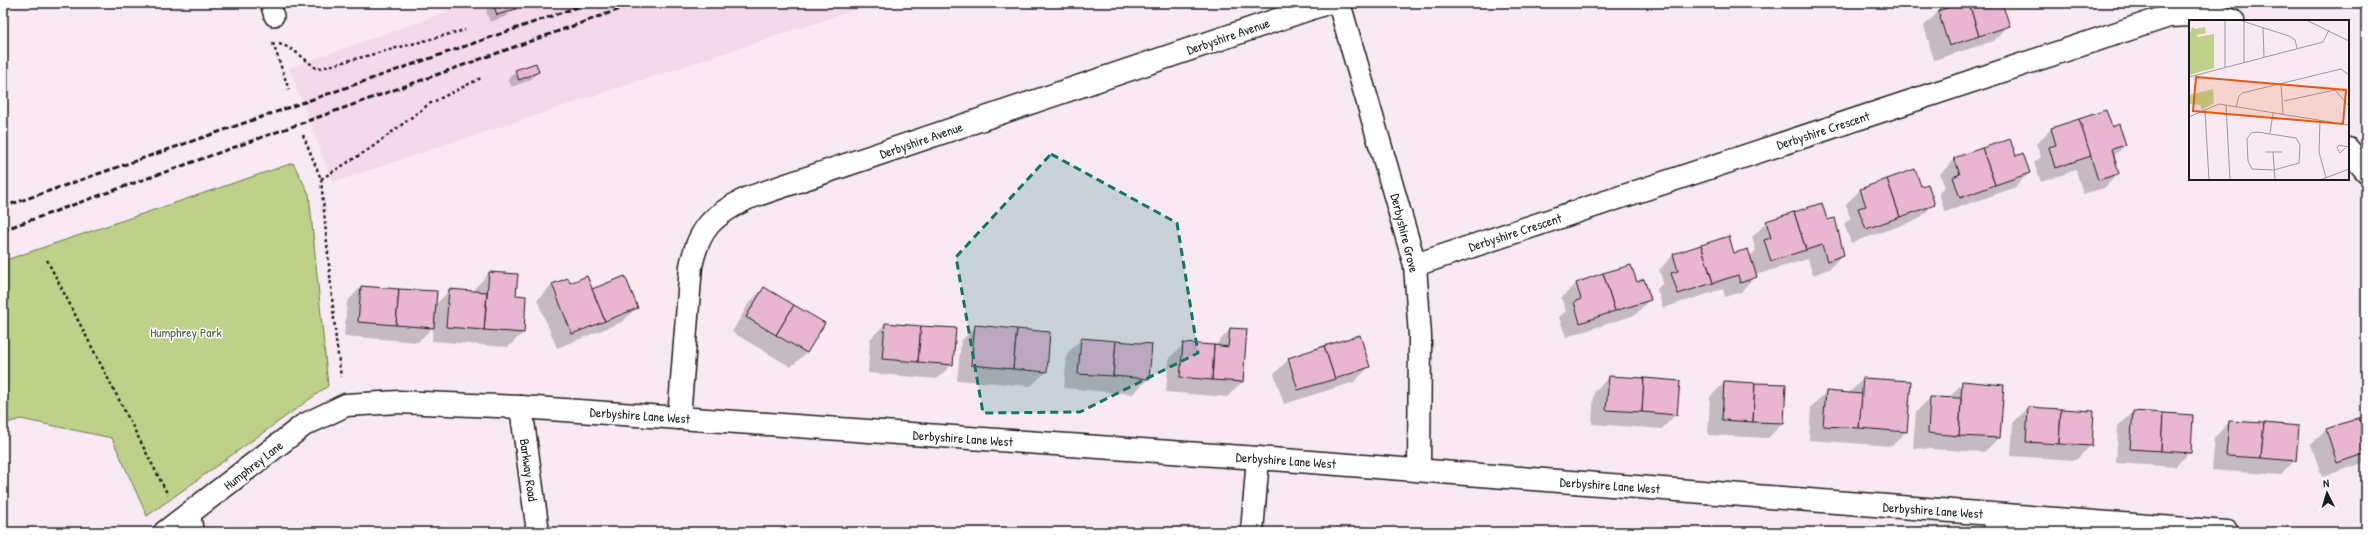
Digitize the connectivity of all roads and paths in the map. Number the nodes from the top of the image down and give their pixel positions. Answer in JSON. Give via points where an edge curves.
{"nodes":[{"id":1,"x":1327,"y":3,"type":"edge"},
{"id":2,"x":1339,"y":3,"type":"edge"},
{"id":3,"x":2230,"y":20,"type":"edge"},
{"id":4,"x":464,"y":30,"type":"dead end"},
{"id":5,"x":483,"y":78,"type":"dead end"},
{"id":6,"x":289,"y":90,"type":"dead end"},
{"id":7,"x":303,"y":135,"type":"dead end"},
{"id":8,"x":2349,"y":151,"type":"edge"},
{"id":9,"x":2366,"y":171,"type":"edge"},
{"id":10,"x":321,"y":178,"type":"junction"},
{"id":11,"x":47,"y":260,"type":"dead end"},
{"id":12,"x":1415,"y":265,"type":"junction"},
{"id":13,"x":346,"y":405,"type":"junction"},
{"id":14,"x":521,"y":407,"type":"junction"},
{"id":15,"x":679,"y":418,"type":"junction"},
{"id":16,"x":1258,"y":458,"type":"junction"},
{"id":17,"x":1420,"y":470,"type":"junction"},
{"id":18,"x":182,"y":524,"type":"edge"},
{"id":19,"x":1995,"y":524,"type":"edge"},
{"id":20,"x":538,"y":532,"type":"edge"},
{"id":21,"x":1252,"y":532,"type":"edge"},
{"id":22,"x":2227,"y":532,"type":"edge"}],
"edges":[{"from":1,"to":15,"type":"street","name":"Derbyshire Avenue","via":[[755,196],[725,209],[707,224],[696,243],[691,266]]},
{"from":2,"to":12,"type":"street","name":"Derbyshire Grove"},
{"from":3,"to":12,"type":"street","name":"Derbyshire Crescent","via":[[2213,14],[2169,16]]},
{"from":4,"to":6,"type":"path","via":[[317,69],[292,48],[272,42]]},
{"from":5,"to":10,"type":"path","via":[[429,104],[371,148]]},
{"from":7,"to":10,"type":"path"},
{"from":8,"to":9,"type":"street"},
{"from":10,"to":13,"type":"path","via":[[336,340]]},
{"from":11,"to":18,"type":"path"},
{"from":12,"to":17,"type":"street","name":"Derbyshire Grove","via":[[1420,336]]},
{"from":13,"to":14,"type":"street","name":"Derbyshire Lane West","via":[[399,402]]},
{"from":13,"to":18,"type":"street","name":"Humphrey Lane","via":[[304,425]]},
{"from":14,"to":15,"type":"street","name":"Derbyshire Lane West"},
{"from":14,"to":20,"type":"street","name":"Barkway Road"},
{"from":15,"to":16,"type":"street","name":"Derbyshire Lane West"},
{"from":16,"to":17,"type":"street","name":"Derbyshire Lane West"},
{"from":16,"to":21,"type":"street"},
{"from":17,"to":19,"type":"street","name":"Derbyshire Lane West"},
{"from":19,"to":22,"type":"street","name":"Derbyshire Lane West"}]}
